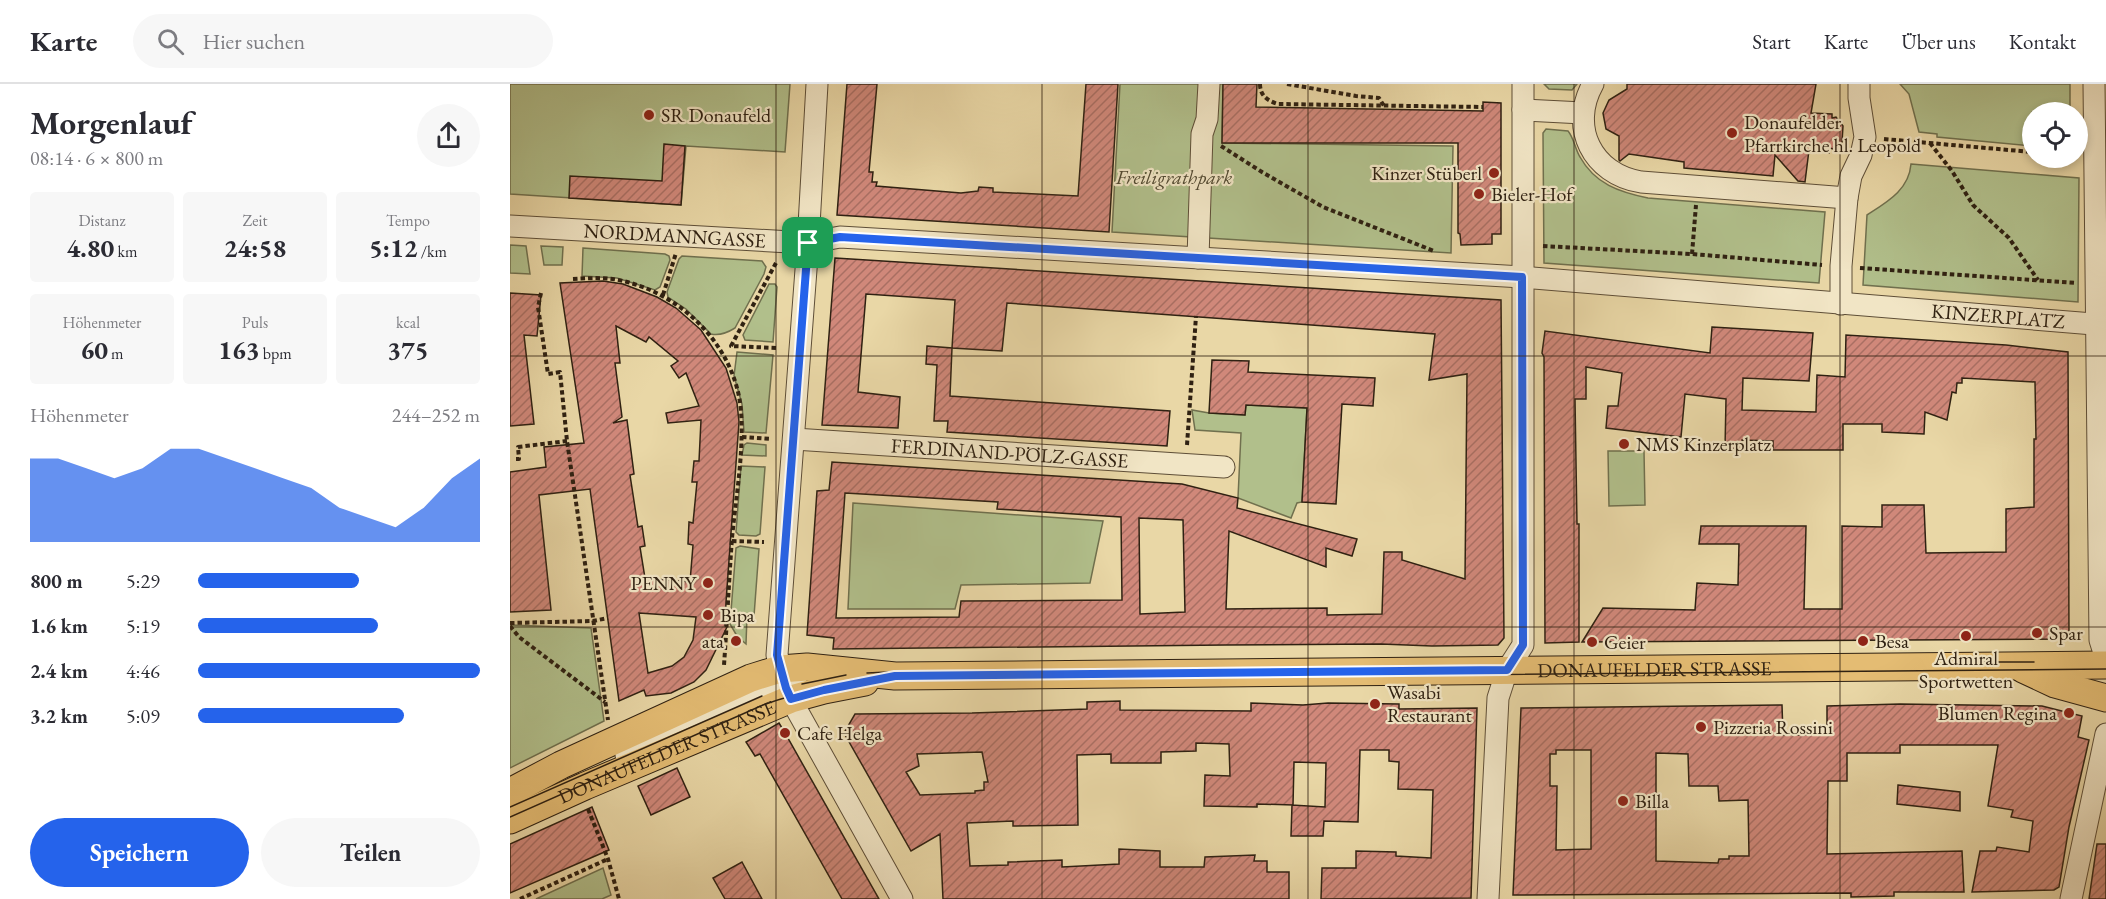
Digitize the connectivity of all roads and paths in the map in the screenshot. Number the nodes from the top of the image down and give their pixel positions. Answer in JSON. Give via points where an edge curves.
{"nodes":[{"id":1,"x":817,"y":84,"type":"edge"},
{"id":2,"x":1209,"y":84,"type":"edge"},
{"id":3,"x":1260,"y":84,"type":"edge"},
{"id":4,"x":1287,"y":84,"type":"edge"},
{"id":5,"x":1523,"y":84,"type":"edge"},
{"id":6,"x":1593,"y":84,"type":"edge"},
{"id":7,"x":1859,"y":84,"type":"edge"},
{"id":8,"x":2094,"y":84,"type":"edge"},
{"id":9,"x":1384,"y":106,"type":"junction"},
{"id":10,"x":1483,"y":107,"type":"dead end"},
{"id":11,"x":1522,"y":110,"type":"junction"},
{"id":12,"x":1583,"y":113,"type":"junction"},
{"id":13,"x":1202,"y":134,"type":"junction"},
{"id":14,"x":1865,"y":137,"type":"junction"},
{"id":15,"x":1930,"y":143,"type":"junction"},
{"id":16,"x":2022,"y":151,"type":"edge"},
{"id":17,"x":1698,"y":187,"type":"junction"},
{"id":18,"x":1847,"y":198,"type":"junction"},
{"id":19,"x":510,"y":226,"type":"edge"},
{"id":20,"x":808,"y":243,"type":"junction"},
{"id":21,"x":1540,"y":245,"type":"dead end"},
{"id":22,"x":677,"y":250,"type":"dead end"},
{"id":23,"x":1692,"y":254,"type":"junction"},
{"id":24,"x":1198,"y":258,"type":"junction"},
{"id":25,"x":777,"y":261,"type":"dead end"},
{"id":26,"x":1841,"y":266,"type":"junction"},
{"id":27,"x":1441,"y":272,"type":"junction"},
{"id":28,"x":1522,"y":277,"type":"junction"},
{"id":29,"x":573,"y":279,"type":"dead end"},
{"id":30,"x":2038,"y":280,"type":"junction"},
{"id":31,"x":2096,"y":284,"type":"junction"},
{"id":32,"x":541,"y":293,"type":"dead end"},
{"id":33,"x":663,"y":295,"type":"junction"},
{"id":34,"x":1841,"y":303,"type":"junction"},
{"id":35,"x":1196,"y":316,"type":"dead end"},
{"id":36,"x":2101,"y":324,"type":"edge"},
{"id":37,"x":731,"y":346,"type":"junction"},
{"id":38,"x":776,"y":348,"type":"dead end"},
{"id":39,"x":724,"y":354,"type":"junction"},
{"id":40,"x":742,"y":437,"type":"junction"},
{"id":41,"x":771,"y":439,"type":"dead end"},
{"id":42,"x":794,"y":439,"type":"junction"},
{"id":43,"x":567,"y":441,"type":"junction"},
{"id":44,"x":516,"y":459,"type":"dead end"},
{"id":45,"x":1186,"y":464,"type":"junction"},
{"id":46,"x":1224,"y":467,"type":"dead end"},
{"id":47,"x":732,"y":541,"type":"junction"},
{"id":48,"x":764,"y":542,"type":"dead end"},
{"id":49,"x":608,"y":618,"type":"dead end"},
{"id":50,"x":593,"y":621,"type":"junction"},
{"id":51,"x":510,"y":625,"type":"edge"},
{"id":52,"x":2106,"y":659,"type":"edge"},
{"id":53,"x":2106,"y":664,"type":"edge"},
{"id":54,"x":724,"y":666,"type":"dead end"},
{"id":55,"x":2016,"y":667,"type":"junction"},
{"id":56,"x":1507,"y":670,"type":"junction"},
{"id":57,"x":786,"y":688,"type":"junction"},
{"id":58,"x":2106,"y":698,"type":"edge"},
{"id":59,"x":606,"y":703,"type":"junction"},
{"id":60,"x":609,"y":726,"type":"dead end"},
{"id":61,"x":2106,"y":734,"type":"edge"},
{"id":62,"x":510,"y":792,"type":"edge"},
{"id":63,"x":587,"y":806,"type":"dead end"},
{"id":64,"x":510,"y":807,"type":"edge"},
{"id":65,"x":510,"y":820,"type":"edge"},
{"id":66,"x":608,"y":859,"type":"junction"},
{"id":67,"x":520,"y":899,"type":"edge"},
{"id":68,"x":619,"y":899,"type":"edge"},
{"id":69,"x":902,"y":899,"type":"edge"},
{"id":70,"x":1488,"y":899,"type":"edge"},
{"id":71,"x":2072,"y":899,"type":"edge"}],
"edges":[{"from":1,"to":20,"type":"street"},
{"from":2,"to":13,"type":"street"},
{"from":3,"to":9,"type":"path","via":[[1269,102],[1278,104]]},
{"from":4,"to":9,"type":"path","via":[[1379,98]]},
{"from":5,"to":11,"type":"street"},
{"from":6,"to":12,"type":"street"},
{"from":7,"to":14,"type":"street"},
{"from":8,"to":31,"type":"street"},
{"from":9,"to":10,"type":"path"},
{"from":11,"to":12,"type":"street"},
{"from":11,"to":28,"type":"street"},
{"from":12,"to":17,"type":"street","via":[[1586,137],[1600,163],[1610,171],[1630,180]]},
{"from":13,"to":24,"type":"street"},
{"from":13,"to":27,"type":"path","via":[[1323,207],[1441,254]]},
{"from":14,"to":15,"type":"path"},
{"from":14,"to":18,"type":"street"},
{"from":15,"to":16,"type":"path"},
{"from":15,"to":30,"type":"path","via":[[1973,205],[2009,238]]},
{"from":17,"to":18,"type":"street"},
{"from":17,"to":23,"type":"path"},
{"from":18,"to":26,"type":"street"},
{"from":19,"to":20,"type":"street","name":"NORDMANNGASSE"},
{"from":20,"to":24,"type":"street","name":"NORDMANNGASSE","via":[[840,237]]},
{"from":20,"to":42,"type":"street"},
{"from":21,"to":23,"type":"path"},
{"from":22,"to":33,"type":"path"},
{"from":23,"to":26,"type":"path"},
{"from":24,"to":27,"type":"street","name":"NORDMANNGASSE"},
{"from":25,"to":37,"type":"path"},
{"from":26,"to":30,"type":"path"},
{"from":26,"to":34,"type":"street"},
{"from":27,"to":28,"type":"street","name":"NORDMANNGASSE"},
{"from":28,"to":34,"type":"street","name":"KINZERPLATZ"},
{"from":28,"to":56,"type":"street","via":[[1523,645]]},
{"from":29,"to":33,"type":"path","via":[[624,281]]},
{"from":30,"to":31,"type":"path"},
{"from":31,"to":36,"type":"street"},
{"from":32,"to":43,"type":"path","via":[[538,307],[548,374],[560,372]]},
{"from":33,"to":39,"type":"path","via":[[694,319]]},
{"from":34,"to":36,"type":"street","name":"KINZERPLATZ"},
{"from":35,"to":45,"type":"path"},
{"from":36,"to":52,"type":"street","via":[[2100,640]]},
{"from":37,"to":38,"type":"path"},
{"from":37,"to":39,"type":"path"},
{"from":39,"to":40,"type":"path","via":[[739,399]]},
{"from":40,"to":41,"type":"path"},
{"from":40,"to":47,"type":"path"},
{"from":42,"to":45,"type":"street","name":"FERDINAND-PÖLZ-GASSE"},
{"from":42,"to":57,"type":"street","via":[[777,655]]},
{"from":43,"to":44,"type":"path","via":[[518,447]]},
{"from":43,"to":50,"type":"path"},
{"from":45,"to":46,"type":"street","name":"FERDINAND-PÖLZ-GASSE"},
{"from":47,"to":48,"type":"path"},
{"from":47,"to":54,"type":"path"},
{"from":49,"to":50,"type":"path"},
{"from":50,"to":51,"type":"path"},
{"from":50,"to":59,"type":"path"},
{"from":51,"to":59,"type":"path","via":[[519,637]]},
{"from":53,"to":55,"type":"main road","name":"DONAUFELDER STRASSE"},
{"from":55,"to":56,"type":"main road","name":"DONAUFELDER STRASSE"},
{"from":55,"to":58,"type":"main road","via":[[2055,684]]},
{"from":56,"to":57,"type":"main road","name":"DONAUFELDER STRASSE","via":[[895,676],[807,667]]},
{"from":56,"to":70,"type":"street","via":[[1498,698]]},
{"from":57,"to":62,"type":"main road","name":"DONAUFELDER STRASSE","via":[[751,678]]},
{"from":57,"to":64,"type":"street","name":"DONAUFELDER STRASSE","via":[[743,703]]},
{"from":57,"to":65,"type":"main road","name":"DONAUFELDER STRASSE"},
{"from":57,"to":69,"type":"street"},
{"from":59,"to":60,"type":"path"},
{"from":61,"to":71,"type":"street"},
{"from":63,"to":66,"type":"path"},
{"from":66,"to":67,"type":"path"},
{"from":66,"to":68,"type":"path"}]}
